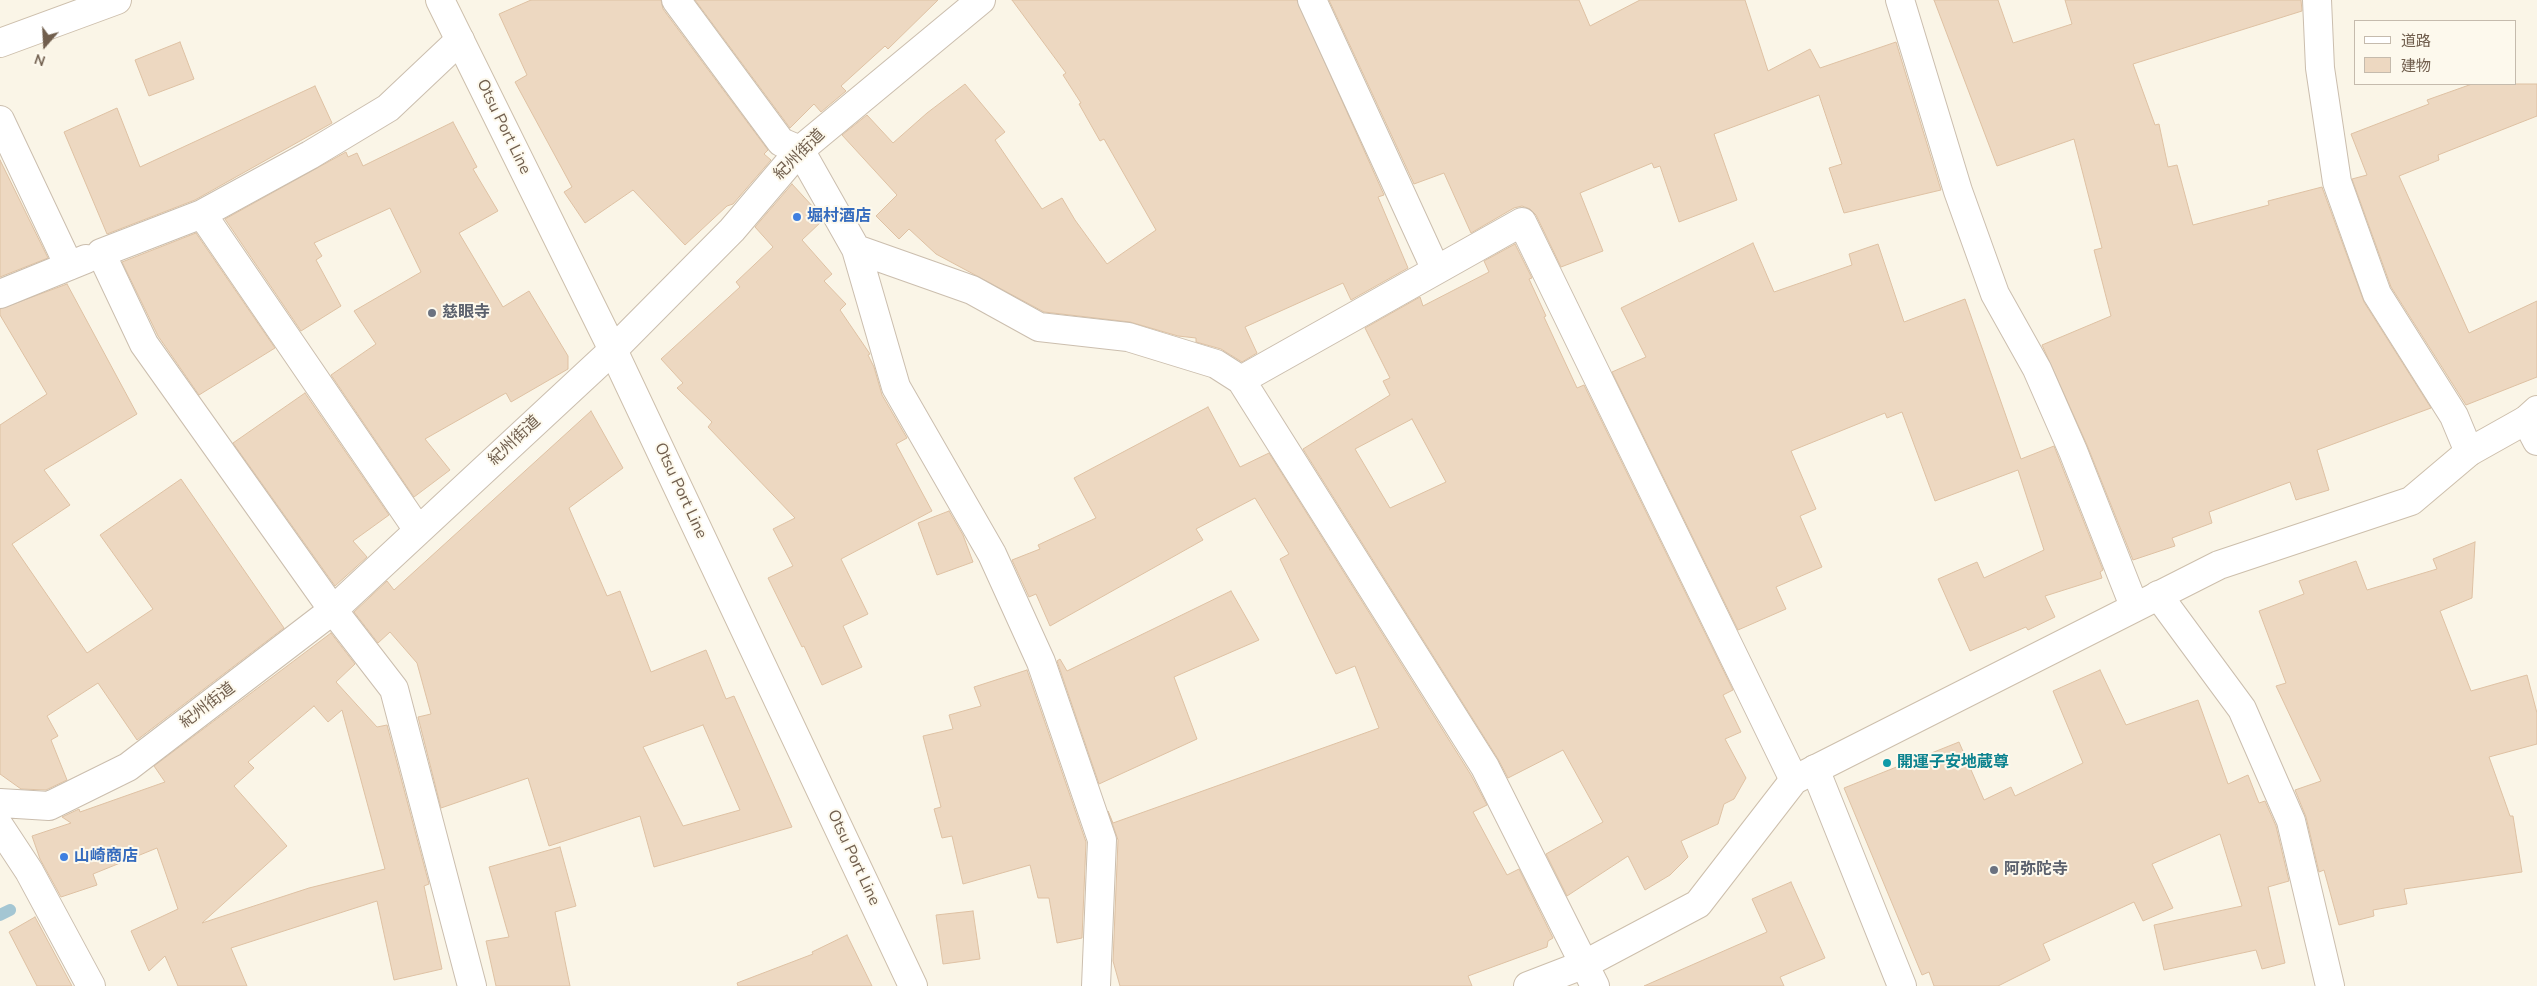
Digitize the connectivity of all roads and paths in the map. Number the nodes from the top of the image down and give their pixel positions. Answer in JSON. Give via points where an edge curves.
{"nodes":[{"id":1,"x":117,"y":0,"type":"edge"},
{"id":2,"x":440,"y":0,"type":"edge"},
{"id":3,"x":676,"y":0,"type":"edge"},
{"id":4,"x":981,"y":0,"type":"edge"},
{"id":5,"x":1312,"y":0,"type":"edge"},
{"id":6,"x":1900,"y":0,"type":"edge"},
{"id":7,"x":2317,"y":0,"type":"edge"},
{"id":8,"x":460,"y":40,"type":"junction"},
{"id":9,"x":0,"y":43,"type":"edge"},
{"id":10,"x":0,"y":120,"type":"edge"},
{"id":11,"x":800,"y":150,"type":"junction"},
{"id":12,"x":202,"y":214,"type":"junction"},
{"id":13,"x":856,"y":249,"type":"junction"},
{"id":14,"x":101,"y":253,"type":"junction"},
{"id":15,"x":69,"y":266,"type":"junction"},
{"id":16,"x":1436,"y":270,"type":"junction"},
{"id":17,"x":0,"y":294,"type":"edge"},
{"id":18,"x":613,"y":350,"type":"junction"},
{"id":19,"x":1241,"y":380,"type":"junction"},
{"id":20,"x":2533,"y":424,"type":"edge"},
{"id":21,"x":2469,"y":452,"type":"junction"},
{"id":22,"x":418,"y":530,"type":"junction"},
{"id":23,"x":2146,"y":600,"type":"junction"},
{"id":24,"x":333,"y":610,"type":"junction"},
{"id":25,"x":1804,"y":774,"type":"junction"},
{"id":26,"x":0,"y":803,"type":"edge"},
{"id":27,"x":0,"y":827,"type":"edge"},
{"id":28,"x":1590,"y":975,"type":"edge"},
{"id":29,"x":91,"y":986,"type":"edge"},
{"id":30,"x":472,"y":986,"type":"edge"},
{"id":31,"x":913,"y":986,"type":"edge"},
{"id":32,"x":1096,"y":986,"type":"edge"},
{"id":33,"x":1528,"y":986,"type":"edge"},
{"id":34,"x":1902,"y":986,"type":"edge"},
{"id":35,"x":2330,"y":986,"type":"edge"}],
"edges":[{"from":1,"to":9,"type":"street"},
{"from":2,"to":8,"type":"street","name":"Otsu Port Line"},
{"from":3,"to":11,"type":"street","via":[[781,142]]},
{"from":4,"to":11,"type":"street","name":"紀州街道"},
{"from":5,"to":16,"type":"street"},
{"from":6,"to":23,"type":"street","via":[[1958,192],[1995,294],[2045,387]]},
{"from":7,"to":21,"type":"street","via":[[2320,68],[2337,182],[2377,294],[2454,416]]},
{"from":8,"to":12,"type":"street","via":[[388,108]]},
{"from":8,"to":18,"type":"street","name":"Otsu Port Line"},
{"from":10,"to":15,"type":"street"},
{"from":11,"to":13,"type":"street"},
{"from":11,"to":18,"type":"street","name":"紀州街道","via":[[732,230]]},
{"from":12,"to":14,"type":"street"},
{"from":12,"to":22,"type":"street"},
{"from":13,"to":19,"type":"street","via":[[972,290],[1039,327],[1128,337],[1216,364]]},
{"from":13,"to":32,"type":"street","via":[[896,387],[992,554],[1041,662],[1102,840]]},
{"from":14,"to":15,"type":"street"},
{"from":14,"to":24,"type":"street","via":[[144,344]]},
{"from":15,"to":17,"type":"street"},
{"from":16,"to":19,"type":"street"},
{"from":16,"to":25,"type":"street","via":[[1522,222]]},
{"from":18,"to":22,"type":"street","name":"紀州街道"},
{"from":18,"to":31,"type":"street","name":"Otsu Port Line"},
{"from":19,"to":28,"type":"street","via":[[1486,767]]},
{"from":20,"to":21,"type":"street"},
{"from":21,"to":23,"type":"street","via":[[2411,501],[2218,565]]},
{"from":22,"to":24,"type":"street","name":"紀州街道"},
{"from":23,"to":25,"type":"street"},
{"from":23,"to":35,"type":"street","via":[[2242,710],[2291,821]]},
{"from":24,"to":26,"type":"street","name":"紀州街道","via":[[128,767],[49,806]]},
{"from":24,"to":30,"type":"street","via":[[394,689]]},
{"from":25,"to":28,"type":"street","via":[[1698,904]]},
{"from":25,"to":34,"type":"street"},
{"from":27,"to":29,"type":"street","via":[[29,871]]},
{"from":28,"to":33,"type":"street"}]}
